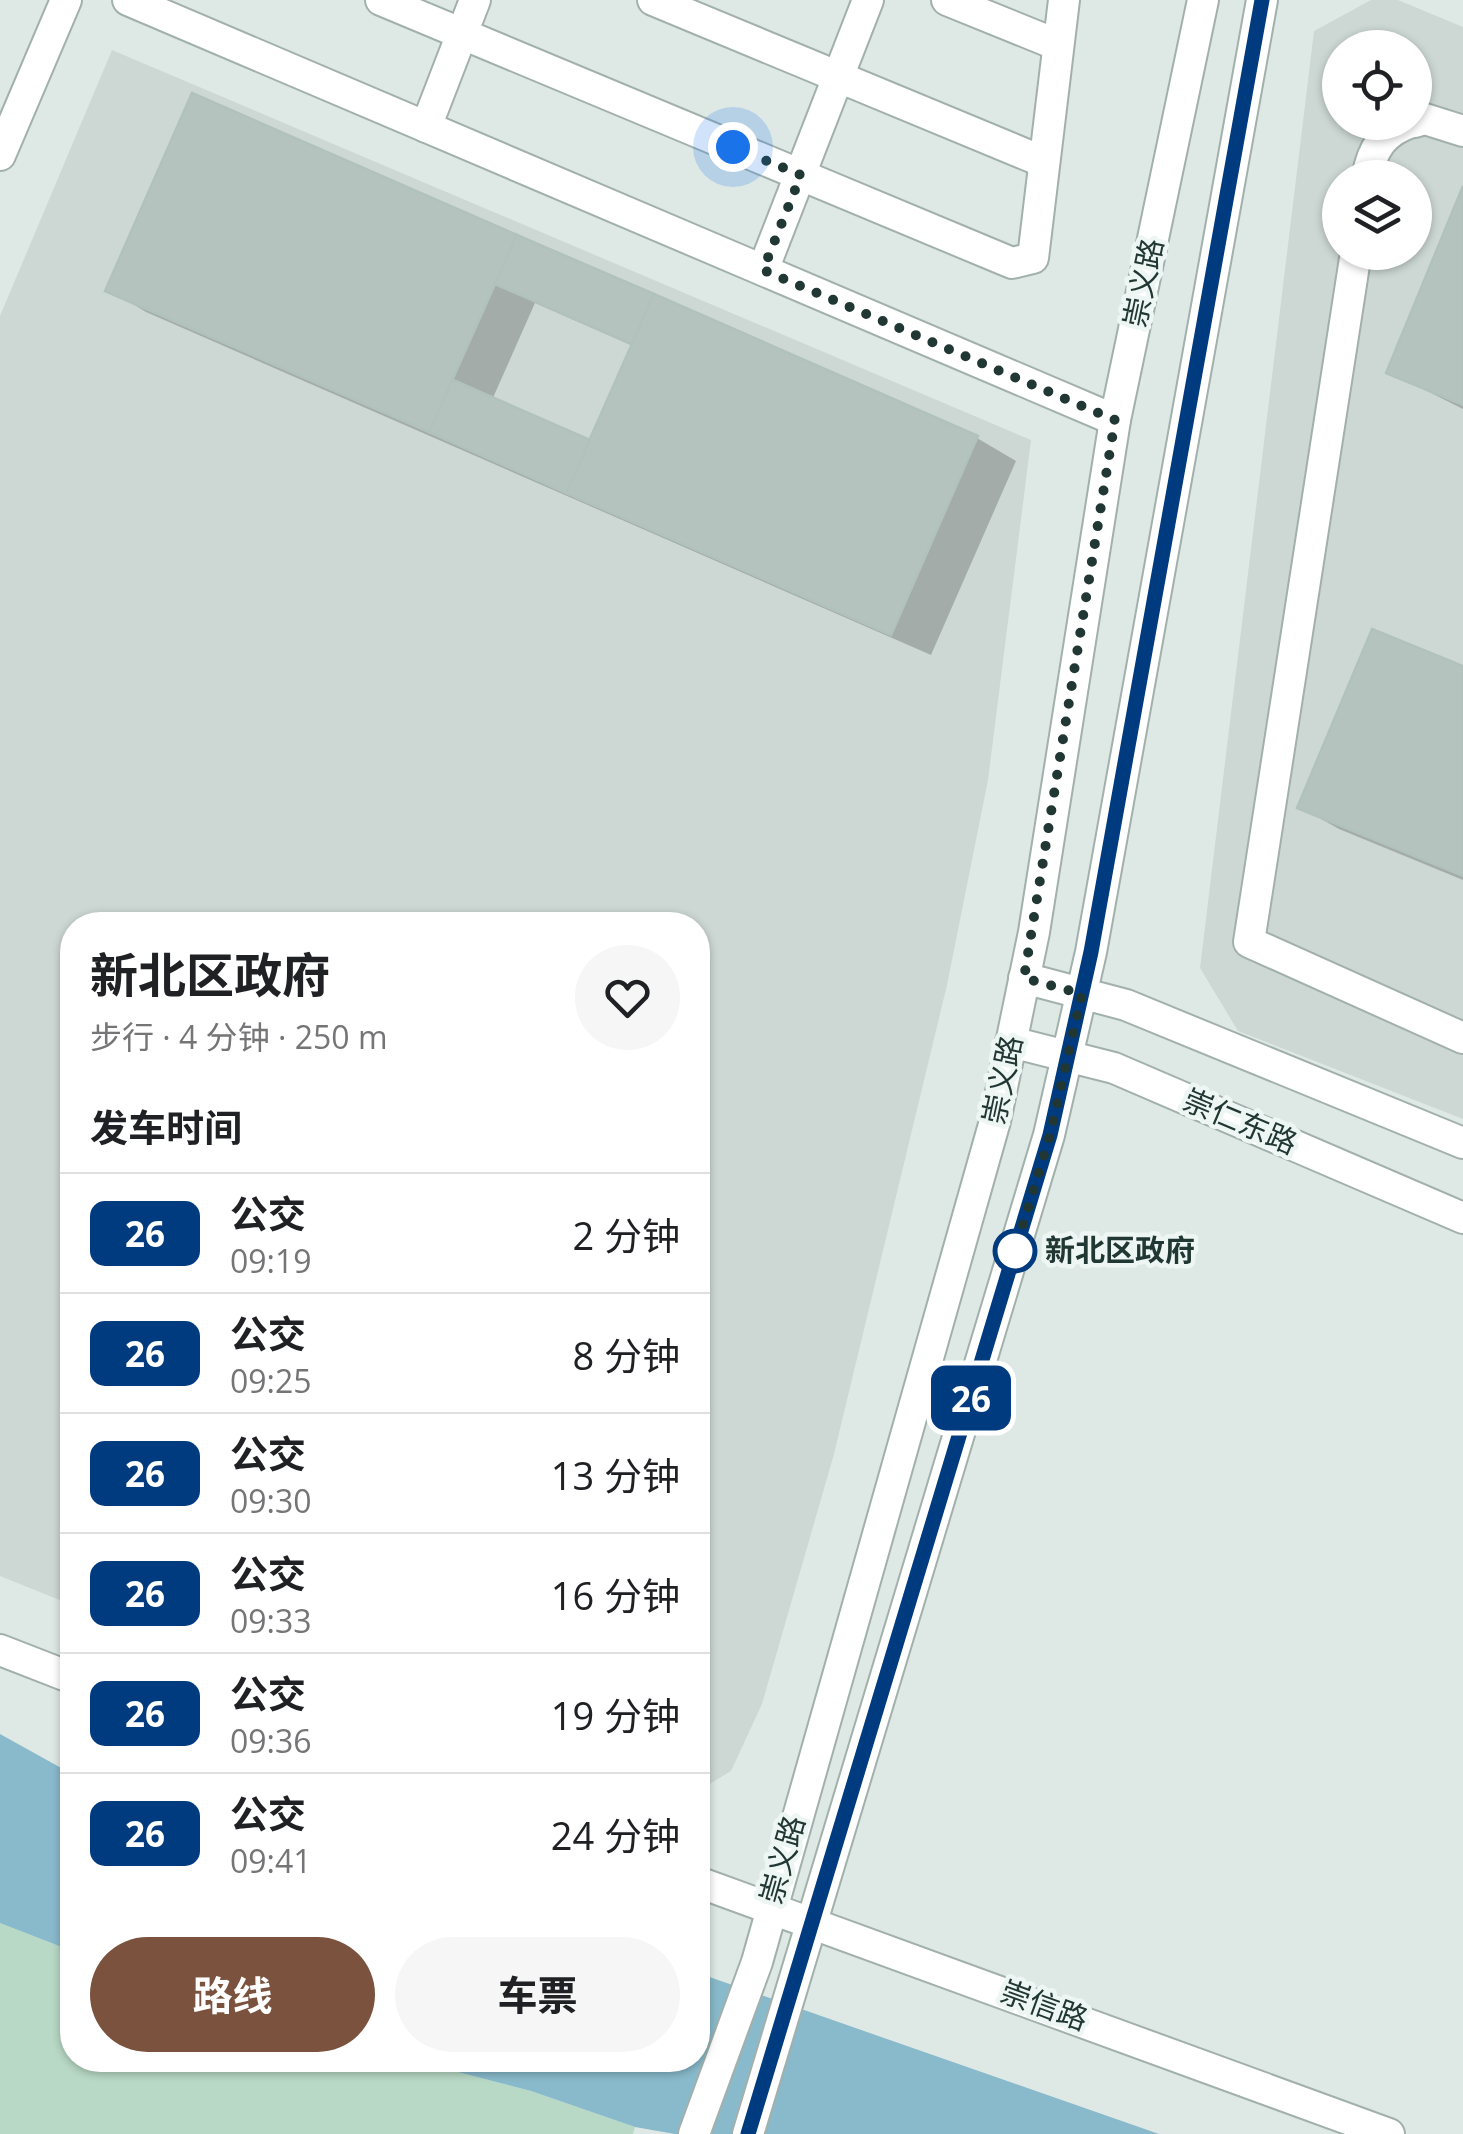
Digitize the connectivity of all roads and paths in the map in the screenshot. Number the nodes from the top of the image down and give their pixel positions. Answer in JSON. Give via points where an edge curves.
{"nodes":[{"id":1,"x":66,"y":0,"type":"edge"},
{"id":2,"x":128,"y":0,"type":"edge"},
{"id":3,"x":380,"y":0,"type":"edge"},
{"id":4,"x":475,"y":0,"type":"edge"},
{"id":5,"x":654,"y":0,"type":"edge"},
{"id":6,"x":868,"y":0,"type":"edge"},
{"id":7,"x":948,"y":0,"type":"edge"},
{"id":8,"x":1064,"y":0,"type":"edge"},
{"id":9,"x":1203,"y":0,"type":"edge"},
{"id":10,"x":1262,"y":0,"type":"edge"},
{"id":11,"x":462,"y":34,"type":"junction"},
{"id":12,"x":1058,"y":45,"type":"junction"},
{"id":13,"x":838,"y":77,"type":"junction"},
{"id":14,"x":1432,"y":122,"type":"edge"},
{"id":15,"x":426,"y":126,"type":"junction"},
{"id":16,"x":1463,"y":132,"type":"edge"},
{"id":17,"x":0,"y":155,"type":"edge"},
{"id":18,"x":1044,"y":162,"type":"junction"},
{"id":19,"x":801,"y":175,"type":"junction"},
{"id":20,"x":763,"y":270,"type":"junction"},
{"id":21,"x":1353,"y":270,"type":"edge"},
{"id":22,"x":1115,"y":420,"type":"junction"},
{"id":23,"x":1024,"y":978,"type":"junction"},
{"id":24,"x":1082,"y":994,"type":"junction"},
{"id":25,"x":1463,"y":1038,"type":"edge"},
{"id":26,"x":1011,"y":1042,"type":"junction"},
{"id":27,"x":1068,"y":1056,"type":"junction"},
{"id":28,"x":1463,"y":1143,"type":"edge"},
{"id":29,"x":1463,"y":1218,"type":"edge"},
{"id":30,"x":0,"y":1650,"type":"edge"},
{"id":31,"x":60,"y":1673,"type":"edge"},
{"id":32,"x":710,"y":1886,"type":"edge"},
{"id":33,"x":769,"y":1908,"type":"junction"},
{"id":34,"x":813,"y":1925,"type":"junction"},
{"id":35,"x":694,"y":2134,"type":"edge"},
{"id":36,"x":748,"y":2134,"type":"edge"},
{"id":37,"x":1389,"y":2134,"type":"edge"}],
"edges":[{"from":1,"to":17,"type":"street"},
{"from":2,"to":15,"type":"street"},
{"from":3,"to":11,"type":"street"},
{"from":4,"to":11,"type":"street"},
{"from":5,"to":13,"type":"street"},
{"from":6,"to":13,"type":"street"},
{"from":7,"to":12,"type":"street"},
{"from":8,"to":12,"type":"street"},
{"from":9,"to":22,"type":"street","name":"崇义路"},
{"from":10,"to":24,"type":"street","name":"崇义路"},
{"from":11,"to":15,"type":"street"},
{"from":11,"to":19,"type":"street"},
{"from":12,"to":18,"type":"street"},
{"from":13,"to":18,"type":"street"},
{"from":13,"to":19,"type":"street"},
{"from":14,"to":16,"type":"street"},
{"from":15,"to":20,"type":"street"},
{"from":18,"to":19,"type":"street","via":[[1032,258],[1012,263]]},
{"from":19,"to":20,"type":"street"},
{"from":20,"to":22,"type":"street"},
{"from":21,"to":25,"type":"street","via":[[1249,942]]},
{"from":22,"to":23,"type":"street","name":"崇义路"},
{"from":23,"to":24,"type":"street"},
{"from":23,"to":26,"type":"street","name":"崇义路"},
{"from":24,"to":27,"type":"street","name":"崇义路"},
{"from":24,"to":28,"type":"street","via":[[1126,1005]]},
{"from":26,"to":27,"type":"street","name":"崇仁东路"},
{"from":26,"to":33,"type":"street","name":"崇义路","via":[[995,1121]]},
{"from":27,"to":29,"type":"street","name":"崇仁东路","via":[[1114,1068]]},
{"from":27,"to":34,"type":"street","name":"崇义路"},
{"from":30,"to":31,"type":"street"},
{"from":32,"to":33,"type":"street","name":"崇信路"},
{"from":33,"to":34,"type":"street","name":"崇信路"},
{"from":33,"to":35,"type":"street","name":"崇义路"},
{"from":34,"to":36,"type":"street","name":"崇义路"},
{"from":34,"to":37,"type":"street","name":"崇信路"}]}
